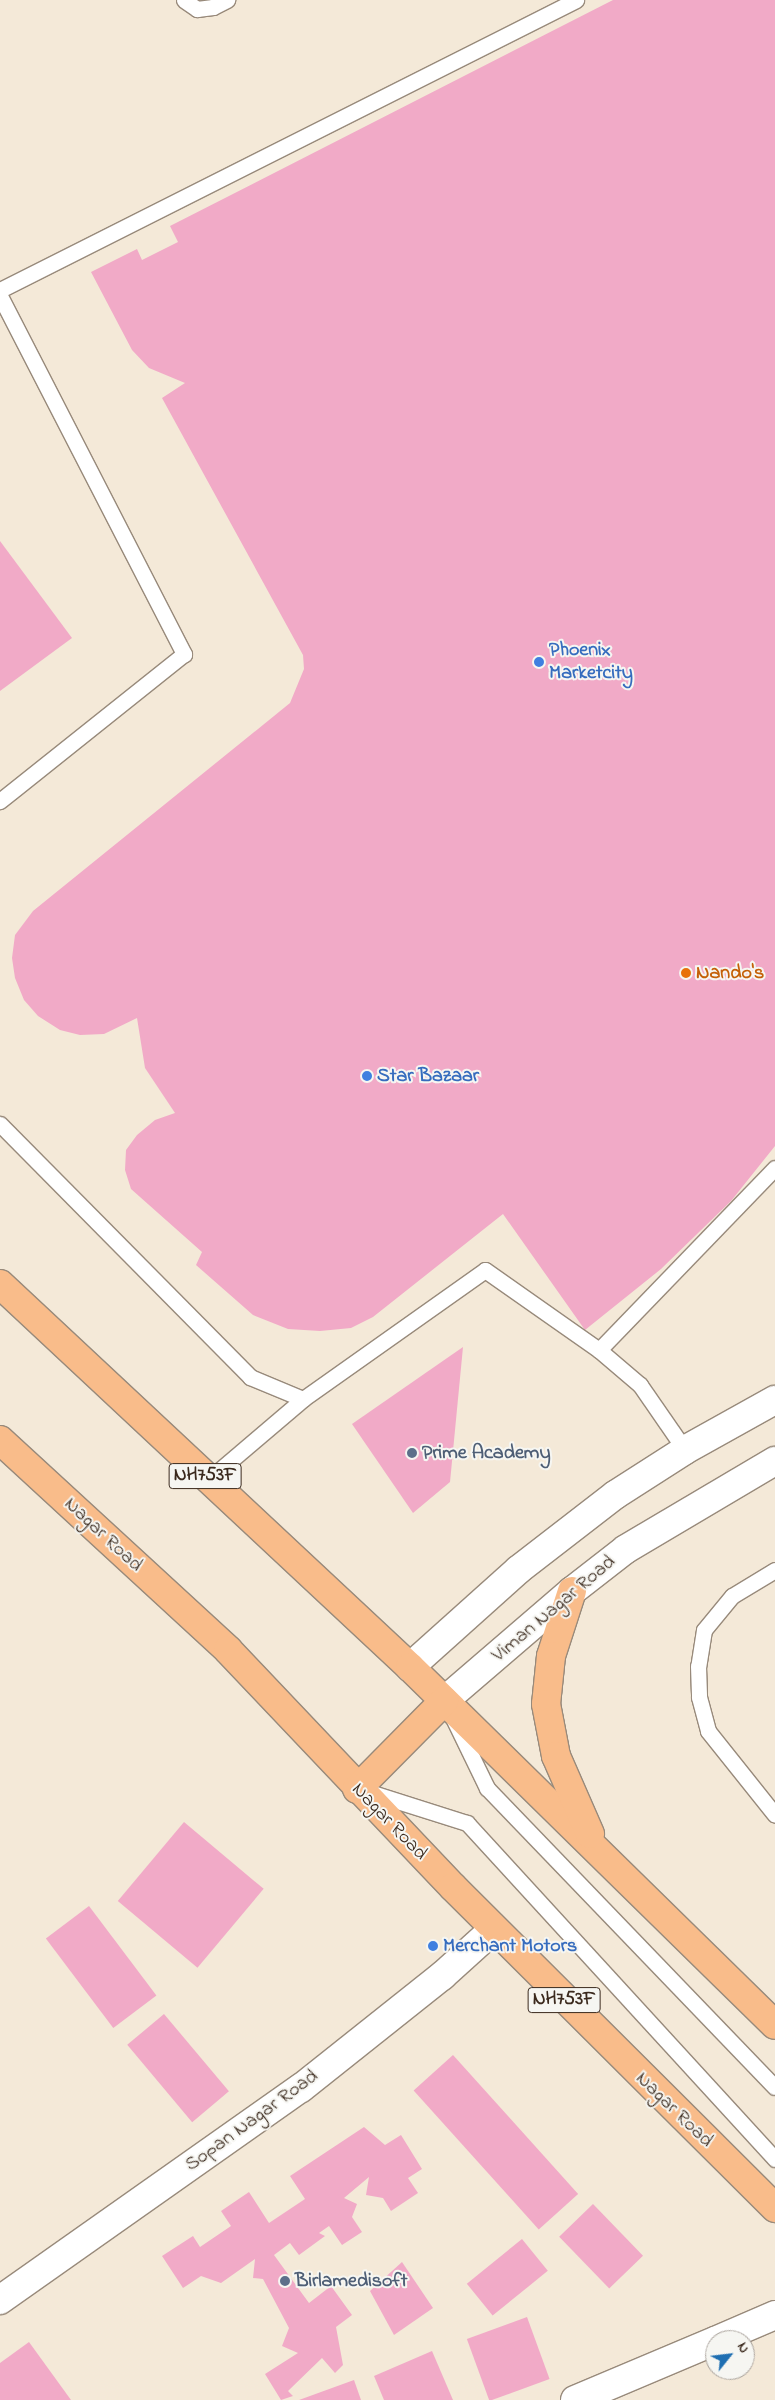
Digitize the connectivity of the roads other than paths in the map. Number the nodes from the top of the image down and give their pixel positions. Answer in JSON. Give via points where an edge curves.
{"nodes":[{"id":1,"x":184,"y":0,"type":"edge"},
{"id":2,"x":227,"y":0,"type":"edge"},
{"id":3,"x":576,"y":0,"type":"edge"},
{"id":4,"x":0,"y":290,"type":"edge"},
{"id":5,"x":0,"y":296,"type":"edge"},
{"id":6,"x":0,"y":801,"type":"edge"},
{"id":7,"x":0,"y":1124,"type":"edge"},
{"id":8,"x":775,"y":1168,"type":"edge"},
{"id":9,"x":0,"y":1284,"type":"edge"},
{"id":10,"x":599,"y":1350,"type":"junction"},
{"id":11,"x":303,"y":1399,"type":"junction"},
{"id":12,"x":775,"y":1400,"type":"edge"},
{"id":13,"x":0,"y":1440,"type":"edge"},
{"id":14,"x":685,"y":1450,"type":"junction"},
{"id":15,"x":775,"y":1461,"type":"edge"},
{"id":16,"x":209,"y":1479,"type":"junction"},
{"id":17,"x":775,"y":1570,"type":"edge"},
{"id":18,"x":572,"y":1592,"type":"junction"},
{"id":19,"x":410,"y":1667,"type":"junction"},
{"id":20,"x":444,"y":1700,"type":"junction"},
{"id":21,"x":357,"y":1789,"type":"junction"},
{"id":22,"x":775,"y":1814,"type":"edge"},
{"id":23,"x":595,"y":1846,"type":"junction"},
{"id":24,"x":494,"y":1929,"type":"junction"},
{"id":25,"x":775,"y":2024,"type":"edge"},
{"id":26,"x":775,"y":2086,"type":"edge"},
{"id":27,"x":775,"y":2160,"type":"edge"},
{"id":28,"x":775,"y":2208,"type":"edge"},
{"id":29,"x":0,"y":2300,"type":"edge"},
{"id":30,"x":775,"y":2315,"type":"edge"},
{"id":31,"x":740,"y":2330,"type":"edge"},
{"id":32,"x":705,"y":2345,"type":"edge"},
{"id":33,"x":575,"y":2400,"type":"edge"}],
"edges":[{"from":1,"to":2,"type":"lane","via":[[197,10],[213,8]]},
{"from":3,"to":4,"type":"lane"},
{"from":5,"to":6,"type":"lane","via":[[184,654]]},
{"from":7,"to":11,"type":"lane","via":[[250,1377]]},
{"from":8,"to":10,"type":"lane"},
{"from":9,"to":16,"type":"highway","number":"NH753F"},
{"from":10,"to":11,"type":"lane","via":[[485,1270]]},
{"from":10,"to":14,"type":"lane","via":[[640,1385]]},
{"from":11,"to":16,"type":"lane"},
{"from":12,"to":14,"type":"street"},
{"from":13,"to":21,"type":"highway","name":"Nagar Road","number":"NH753F","via":[[228,1650]]},
{"from":14,"to":19,"type":"street","via":[[615,1496],[518,1570]]},
{"from":15,"to":18,"type":"street","name":"Viman Nagar Road","via":[[626,1549]]},
{"from":16,"to":19,"type":"highway","number":"NH753F"},
{"from":17,"to":22,"type":"lane","via":[[732,1596],[704,1630],[698,1666],[699,1698],[708,1731]]},
{"from":18,"to":20,"type":"street","name":"Viman Nagar Road"},
{"from":18,"to":23,"type":"highway","via":[[551,1656],[546,1704],[556,1756]]},
{"from":19,"to":20,"type":"highway","number":"NH753F"},
{"from":20,"to":21,"type":"highway","name":"Viman Nagar Road"},
{"from":20,"to":23,"type":"highway","number":"NH753F"},
{"from":20,"to":26,"type":"lane","via":[[487,1788]]},
{"from":21,"to":24,"type":"highway","name":"Nagar Road","number":"NH753F"},
{"from":21,"to":27,"type":"lane","via":[[467,1823]]},
{"from":23,"to":25,"type":"highway","number":"NH753F"},
{"from":24,"to":28,"type":"highway","name":"Nagar Road","number":"NH753F"},
{"from":24,"to":29,"type":"street","name":"Sopan Nagar Road","via":[[442,1976],[301,2088]]},
{"from":30,"to":31,"type":"street"},
{"from":32,"to":33,"type":"street"}]}
